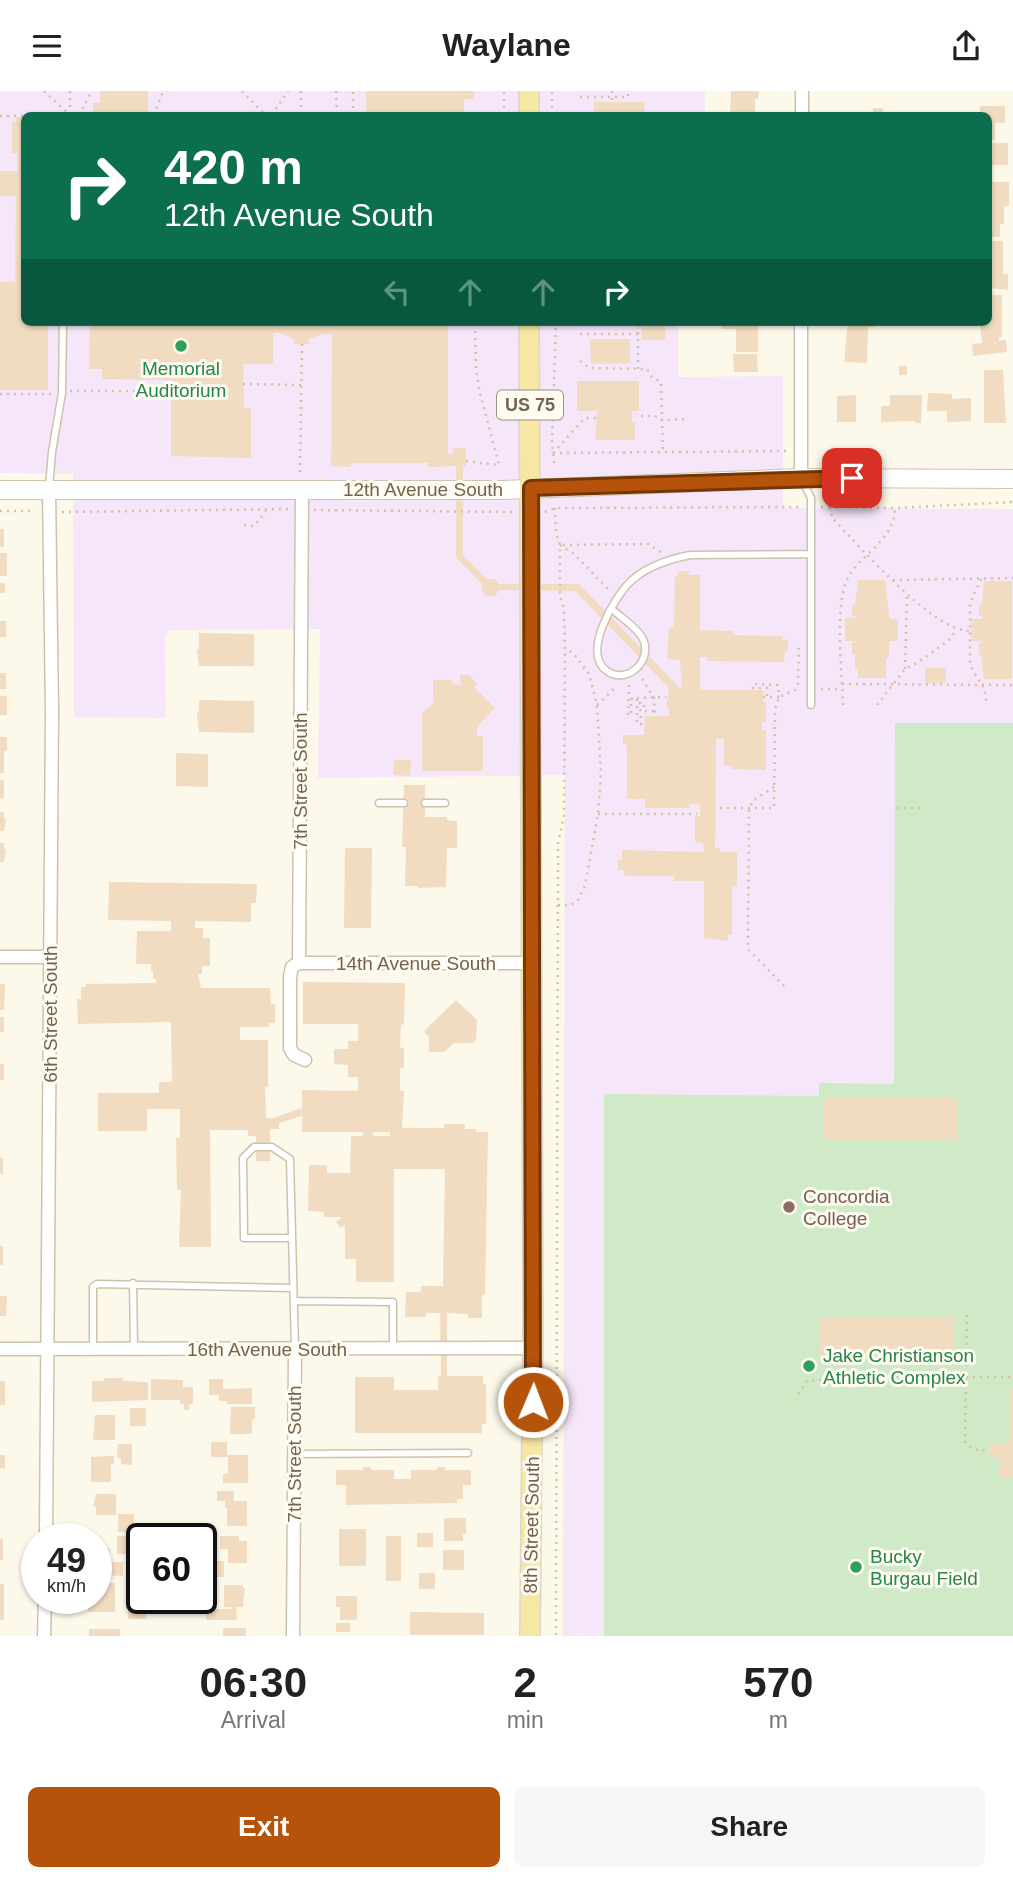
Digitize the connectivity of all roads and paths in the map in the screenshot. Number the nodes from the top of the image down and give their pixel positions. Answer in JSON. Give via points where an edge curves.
{"nodes":[{"id":1,"x":44,"y":91,"type":"edge"},
{"id":2,"x":70,"y":91,"type":"edge"},
{"id":3,"x":92,"y":91,"type":"edge"},
{"id":4,"x":163,"y":91,"type":"edge"},
{"id":5,"x":243,"y":91,"type":"edge"},
{"id":6,"x":288,"y":91,"type":"edge"},
{"id":7,"x":301,"y":91,"type":"edge"},
{"id":8,"x":337,"y":91,"type":"edge"},
{"id":9,"x":353,"y":91,"type":"edge"},
{"id":10,"x":504,"y":91,"type":"edge"},
{"id":11,"x":528,"y":91,"type":"edge"},
{"id":12,"x":552,"y":91,"type":"edge"},
{"id":13,"x":612,"y":91,"type":"edge"},
{"id":14,"x":628,"y":91,"type":"edge"},
{"id":15,"x":802,"y":91,"type":"edge"},
{"id":16,"x":580,"y":97,"type":"dead end"},
{"id":17,"x":612,"y":99,"type":"junction"},
{"id":18,"x":67,"y":112,"type":"edge"},
{"id":19,"x":70,"y":112,"type":"edge"},
{"id":20,"x":81,"y":112,"type":"edge"},
{"id":21,"x":155,"y":112,"type":"edge"},
{"id":22,"x":262,"y":112,"type":"edge"},
{"id":23,"x":274,"y":112,"type":"edge"},
{"id":24,"x":301,"y":112,"type":"edge"},
{"id":25,"x":337,"y":112,"type":"edge"},
{"id":26,"x":353,"y":112,"type":"edge"},
{"id":27,"x":504,"y":112,"type":"edge"},
{"id":28,"x":528,"y":112,"type":"edge"},
{"id":29,"x":552,"y":112,"type":"edge"},
{"id":30,"x":802,"y":112,"type":"edge"},
{"id":31,"x":0,"y":115,"type":"edge"},
{"id":32,"x":21,"y":115,"type":"edge"},
{"id":33,"x":64,"y":326,"type":"edge"},
{"id":34,"x":476,"y":326,"type":"edge"},
{"id":35,"x":529,"y":326,"type":"edge"},
{"id":36,"x":556,"y":326,"type":"edge"},
{"id":37,"x":638,"y":326,"type":"edge"},
{"id":38,"x":801,"y":326,"type":"edge"},
{"id":39,"x":580,"y":334,"type":"dead end"},
{"id":40,"x":638,"y":334,"type":"junction"},
{"id":41,"x":302,"y":344,"type":"dead end"},
{"id":42,"x":580,"y":361,"type":"dead end"},
{"id":43,"x":638,"y":369,"type":"junction"},
{"id":44,"x":243,"y":384,"type":"dead end"},
{"id":45,"x":171,"y":385,"type":"dead end"},
{"id":46,"x":301,"y":385,"type":"junction"},
{"id":47,"x":62,"y":393,"type":"junction"},
{"id":48,"x":0,"y":394,"type":"edge"},
{"id":49,"x":641,"y":416,"type":"dead end"},
{"id":50,"x":597,"y":418,"type":"dead end"},
{"id":51,"x":688,"y":419,"type":"dead end"},
{"id":52,"x":662,"y":420,"type":"junction"},
{"id":53,"x":801,"y":452,"type":"junction"},
{"id":54,"x":553,"y":453,"type":"junction"},
{"id":55,"x":663,"y":453,"type":"junction"},
{"id":56,"x":466,"y":461,"type":"dead end"},
{"id":57,"x":554,"y":463,"type":"dead end"},
{"id":58,"x":801,"y":478,"type":"junction"},
{"id":59,"x":1013,"y":479,"type":"edge"},
{"id":60,"x":301,"y":481,"type":"junction"},
{"id":61,"x":531,"y":488,"type":"junction"},
{"id":62,"x":0,"y":490,"type":"edge"},
{"id":63,"x":49,"y":490,"type":"junction"},
{"id":64,"x":1013,"y":502,"type":"edge"},
{"id":65,"x":812,"y":507,"type":"junction"},
{"id":66,"x":830,"y":507,"type":"junction"},
{"id":67,"x":895,"y":508,"type":"junction"},
{"id":68,"x":266,"y":510,"type":"junction"},
{"id":69,"x":302,"y":510,"type":"junction"},
{"id":70,"x":0,"y":511,"type":"edge"},
{"id":71,"x":26,"y":511,"type":"dead end"},
{"id":72,"x":503,"y":512,"type":"dead end"},
{"id":73,"x":70,"y":513,"type":"dead end"},
{"id":74,"x":244,"y":525,"type":"dead end"},
{"id":75,"x":559,"y":545,"type":"junction"},
{"id":76,"x":811,"y":554,"type":"junction"},
{"id":77,"x":868,"y":555,"type":"junction"},
{"id":78,"x":673,"y":559,"type":"junction"},
{"id":79,"x":1013,"y":578,"type":"edge"},
{"id":80,"x":981,"y":579,"type":"junction"},
{"id":81,"x":893,"y":580,"type":"junction"},
{"id":82,"x":906,"y":595,"type":"junction"},
{"id":83,"x":612,"y":609,"type":"junction"},
{"id":84,"x":956,"y":630,"type":"junction"},
{"id":85,"x":969,"y":631,"type":"junction"},
{"id":86,"x":799,"y":643,"type":"dead end"},
{"id":87,"x":565,"y":648,"type":"junction"},
{"id":88,"x":905,"y":669,"type":"junction"},
{"id":89,"x":642,"y":679,"type":"dead end"},
{"id":90,"x":842,"y":684,"type":"junction"},
{"id":91,"x":629,"y":685,"type":"dead end"},
{"id":92,"x":893,"y":685,"type":"junction"},
{"id":93,"x":983,"y":685,"type":"junction"},
{"id":94,"x":1013,"y":685,"type":"edge"},
{"id":95,"x":616,"y":687,"type":"dead end"},
{"id":96,"x":821,"y":689,"type":"dead end"},
{"id":97,"x":842,"y":689,"type":"junction"},
{"id":98,"x":666,"y":697,"type":"dead end"},
{"id":99,"x":779,"y":697,"type":"junction"},
{"id":100,"x":637,"y":698,"type":"junction"},
{"id":101,"x":654,"y":698,"type":"junction"},
{"id":102,"x":597,"y":705,"type":"junction"},
{"id":103,"x":811,"y":705,"type":"dead end"},
{"id":104,"x":843,"y":705,"type":"dead end"},
{"id":105,"x":877,"y":705,"type":"dead end"},
{"id":106,"x":986,"y":705,"type":"dead end"},
{"id":107,"x":774,"y":787,"type":"junction"},
{"id":108,"x":379,"y":803,"type":"dead end"},
{"id":109,"x":404,"y":803,"type":"dead end"},
{"id":110,"x":425,"y":803,"type":"dead end"},
{"id":111,"x":445,"y":803,"type":"dead end"},
{"id":112,"x":720,"y":808,"type":"dead end"},
{"id":113,"x":749,"y":808,"type":"junction"},
{"id":114,"x":897,"y":808,"type":"dead end"},
{"id":115,"x":922,"y":808,"type":"dead end"},
{"id":116,"x":598,"y":814,"type":"junction"},
{"id":117,"x":697,"y":814,"type":"dead end"},
{"id":118,"x":558,"y":905,"type":"junction"},
{"id":119,"x":0,"y":957,"type":"edge"},
{"id":120,"x":50,"y":957,"type":"junction"},
{"id":121,"x":299,"y":963,"type":"junction"},
{"id":122,"x":532,"y":963,"type":"junction"},
{"id":123,"x":785,"y":987,"type":"dead end"},
{"id":124,"x":305,"y":1060,"type":"dead end"},
{"id":125,"x":292,"y":1238,"type":"junction"},
{"id":126,"x":133,"y":1283,"type":"junction"},
{"id":127,"x":293,"y":1288,"type":"junction"},
{"id":128,"x":294,"y":1301,"type":"junction"},
{"id":129,"x":967,"y":1315,"type":"dead end"},
{"id":130,"x":393,"y":1348,"type":"junction"},
{"id":131,"x":533,"y":1348,"type":"junction"},
{"id":132,"x":0,"y":1349,"type":"edge"},
{"id":133,"x":48,"y":1349,"type":"junction"},
{"id":134,"x":93,"y":1349,"type":"junction"},
{"id":135,"x":134,"y":1349,"type":"junction"},
{"id":136,"x":295,"y":1349,"type":"junction"},
{"id":137,"x":965,"y":1377,"type":"junction"},
{"id":138,"x":1013,"y":1377,"type":"edge"},
{"id":139,"x":798,"y":1394,"type":"dead end"},
{"id":140,"x":989,"y":1450,"type":"dead end"},
{"id":141,"x":468,"y":1453,"type":"dead end"},
{"id":142,"x":294,"y":1454,"type":"junction"},
{"id":143,"x":46,"y":1523,"type":"edge"},
{"id":144,"x":45,"y":1614,"type":"edge"},
{"id":145,"x":44,"y":1636,"type":"edge"},
{"id":146,"x":293,"y":1636,"type":"edge"},
{"id":147,"x":530,"y":1636,"type":"edge"},
{"id":148,"x":556,"y":1636,"type":"edge"}],
"edges":[{"from":1,"to":18,"type":"path"},
{"from":2,"to":19,"type":"path"},
{"from":3,"to":20,"type":"path"},
{"from":4,"to":21,"type":"path"},
{"from":5,"to":22,"type":"path"},
{"from":6,"to":23,"type":"path"},
{"from":7,"to":24,"type":"path"},
{"from":8,"to":25,"type":"path"},
{"from":9,"to":26,"type":"path"},
{"from":10,"to":27,"type":"path"},
{"from":11,"to":28,"type":"main road"},
{"from":12,"to":29,"type":"path"},
{"from":13,"to":17,"type":"path"},
{"from":14,"to":17,"type":"path","via":[[628,97]]},
{"from":15,"to":30,"type":"street"},
{"from":16,"to":17,"type":"path"},
{"from":31,"to":32,"type":"path"},
{"from":33,"to":47,"type":"lane"},
{"from":34,"to":56,"type":"path","via":[[476,370],[499,465]]},
{"from":35,"to":61,"type":"main road","name":"8th Street South","number":"US 75"},
{"from":36,"to":54,"type":"path"},
{"from":37,"to":40,"type":"path"},
{"from":38,"to":53,"type":"street"},
{"from":39,"to":40,"type":"path"},
{"from":40,"to":43,"type":"path"},
{"from":41,"to":46,"type":"path"},
{"from":42,"to":43,"type":"path","via":[[590,368]]},
{"from":43,"to":52,"type":"path","via":[[647,369],[661,382]]},
{"from":44,"to":46,"type":"path"},
{"from":45,"to":47,"type":"path","via":[[144,391]]},
{"from":46,"to":60,"type":"path"},
{"from":47,"to":48,"type":"path"},
{"from":47,"to":63,"type":"lane"},
{"from":49,"to":52,"type":"path"},
{"from":50,"to":54,"type":"path","via":[[585,418]]},
{"from":51,"to":52,"type":"path"},
{"from":52,"to":55,"type":"path"},
{"from":53,"to":55,"type":"path"},
{"from":53,"to":58,"type":"street"},
{"from":54,"to":55,"type":"path"},
{"from":54,"to":57,"type":"path"},
{"from":58,"to":59,"type":"street","name":"12th Avenue South"},
{"from":58,"to":61,"type":"street","name":"12th Avenue South"},
{"from":58,"to":65,"type":"lane"},
{"from":60,"to":61,"type":"street","name":"12th Avenue South"},
{"from":60,"to":63,"type":"street","name":"12th Avenue South"},
{"from":60,"to":69,"type":"street","name":"7th Street South"},
{"from":61,"to":122,"type":"main road","name":"8th Street South","number":"US 75"},
{"from":62,"to":63,"type":"street","name":"12th Avenue South"},
{"from":63,"to":120,"type":"street","name":"6th Street South"},
{"from":64,"to":67,"type":"path"},
{"from":65,"to":66,"type":"path"},
{"from":65,"to":75,"type":"path","via":[[555,508]]},
{"from":65,"to":76,"type":"lane"},
{"from":66,"to":67,"type":"path"},
{"from":66,"to":77,"type":"path","via":[[832,518]]},
{"from":67,"to":77,"type":"path","via":[[890,531]]},
{"from":68,"to":69,"type":"path"},
{"from":68,"to":73,"type":"path"},
{"from":68,"to":74,"type":"path","via":[[254,526]]},
{"from":69,"to":72,"type":"path"},
{"from":69,"to":121,"type":"street","name":"7th Street South"},
{"from":70,"to":71,"type":"path"},
{"from":75,"to":78,"type":"path","via":[[649,544]]},
{"from":75,"to":87,"type":"path"},
{"from":76,"to":78,"type":"lane"},
{"from":76,"to":103,"type":"lane"},
{"from":77,"to":81,"type":"path"},
{"from":77,"to":90,"type":"path","via":[[848,578],[842,593]]},
{"from":78,"to":83,"type":"lane","via":[[631,581]]},
{"from":79,"to":80,"type":"path"},
{"from":80,"to":81,"type":"path"},
{"from":80,"to":85,"type":"path","via":[[970,603]]},
{"from":81,"to":82,"type":"path"},
{"from":82,"to":84,"type":"path"},
{"from":82,"to":88,"type":"path"},
{"from":83,"to":83,"type":"lane","via":[[596,652],[599,665],[621,676],[633,673],[646,650],[643,638]]},
{"from":84,"to":85,"type":"path"},
{"from":84,"to":88,"type":"path","via":[[949,640]]},
{"from":85,"to":93,"type":"path","via":[[972,671]]},
{"from":86,"to":99,"type":"path","via":[[798,683]]},
{"from":87,"to":102,"type":"path","via":[[589,674]]},
{"from":87,"to":118,"type":"path","via":[[564,815],[558,844]]},
{"from":88,"to":92,"type":"path"},
{"from":89,"to":101,"type":"path"},
{"from":90,"to":92,"type":"path"},
{"from":90,"to":97,"type":"path"},
{"from":91,"to":100,"type":"path","via":[[628,715],[631,699]]},
{"from":92,"to":93,"type":"path"},
{"from":92,"to":105,"type":"path"},
{"from":93,"to":94,"type":"path"},
{"from":93,"to":106,"type":"path"},
{"from":95,"to":102,"type":"path"},
{"from":96,"to":97,"type":"path"},
{"from":97,"to":104,"type":"path"},
{"from":98,"to":101,"type":"path"},
{"from":99,"to":99,"type":"path","via":[[765,697],[767,688],[753,688],[753,684],[778,685]]},
{"from":99,"to":107,"type":"path"},
{"from":100,"to":101,"type":"path"},
{"from":100,"to":101,"type":"path","via":[[637,724],[641,724],[640,703],[644,703],[644,711],[654,713]]},
{"from":102,"to":116,"type":"path"},
{"from":107,"to":113,"type":"path"},
{"from":107,"to":113,"type":"path","via":[[774,808]]},
{"from":108,"to":109,"type":"lane"},
{"from":110,"to":111,"type":"lane"},
{"from":112,"to":113,"type":"path"},
{"from":113,"to":123,"type":"path","via":[[748,949]]},
{"from":114,"to":115,"type":"path"},
{"from":116,"to":117,"type":"path"},
{"from":116,"to":118,"type":"path","via":[[585,886],[578,900]]},
{"from":118,"to":148,"type":"path"},
{"from":119,"to":120,"type":"street"},
{"from":120,"to":133,"type":"street","name":"6th Street South"},
{"from":121,"to":122,"type":"street","name":"14th Avenue South"},
{"from":121,"to":124,"type":"street","name":"7th Street South","via":[[292,967],[290,977],[290,1048]]},
{"from":122,"to":131,"type":"main road","name":"8th Street South","number":"US 75"},
{"from":125,"to":125,"type":"lane","name":"7th Street South","via":[[288,1156],[272,1147],[254,1147],[244,1156],[244,1238]]},
{"from":125,"to":127,"type":"lane","name":"7th Street South"},
{"from":126,"to":127,"type":"lane"},
{"from":126,"to":134,"type":"lane","via":[[93,1287]]},
{"from":126,"to":135,"type":"lane"},
{"from":127,"to":128,"type":"lane","name":"7th Street South"},
{"from":128,"to":130,"type":"lane","via":[[393,1301]]},
{"from":128,"to":136,"type":"lane","name":"7th Street South"},
{"from":129,"to":137,"type":"path"},
{"from":130,"to":131,"type":"street","name":"16th Avenue South"},
{"from":130,"to":136,"type":"street","name":"16th Avenue South"},
{"from":131,"to":147,"type":"main road","name":"8th Street South","number":"US 75"},
{"from":132,"to":133,"type":"street","name":"16th Avenue South"},
{"from":133,"to":134,"type":"street","name":"16th Avenue South"},
{"from":133,"to":143,"type":"street","name":"6th Street South"},
{"from":134,"to":135,"type":"street","name":"16th Avenue South"},
{"from":135,"to":136,"type":"street","name":"16th Avenue South"},
{"from":136,"to":142,"type":"street","name":"7th Street South"},
{"from":137,"to":138,"type":"path"},
{"from":137,"to":139,"type":"path","via":[[807,1381]]},
{"from":137,"to":140,"type":"path","via":[[965,1441],[968,1447]]},
{"from":141,"to":142,"type":"lane"},
{"from":142,"to":146,"type":"street","name":"7th Street South"},
{"from":144,"to":145,"type":"street"}]}
